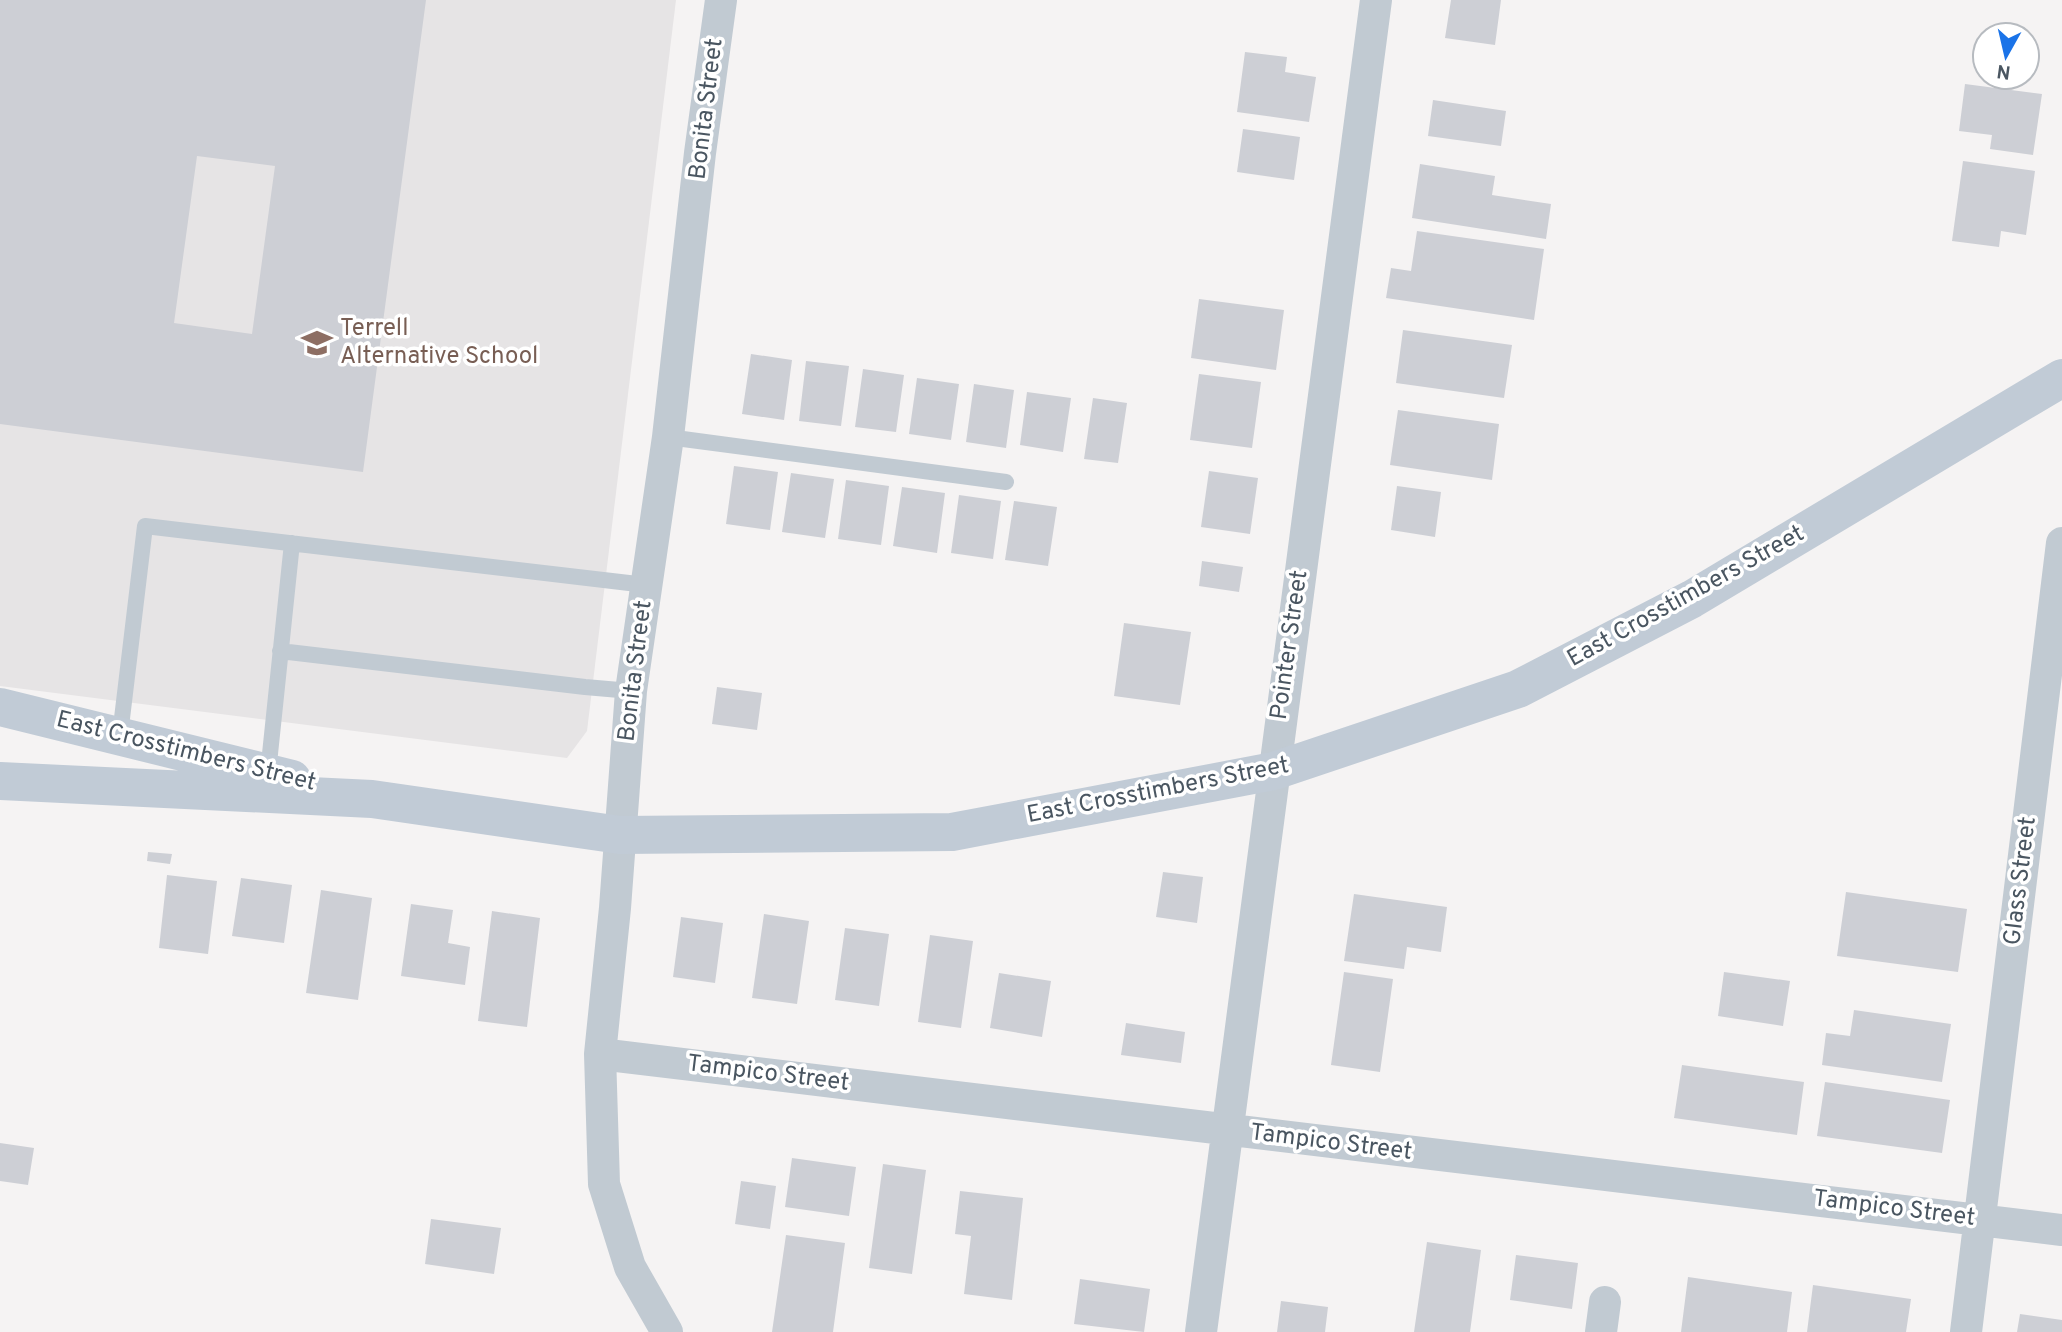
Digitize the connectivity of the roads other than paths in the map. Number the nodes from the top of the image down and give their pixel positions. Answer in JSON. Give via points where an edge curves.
{"nodes":[{"id":1,"x":721,"y":0,"type":"edge"},
{"id":2,"x":1376,"y":0,"type":"edge"},
{"id":3,"x":2062,"y":377,"type":"edge"},
{"id":4,"x":668,"y":437,"type":"junction"},
{"id":5,"x":1006,"y":482,"type":"dead end"},
{"id":6,"x":292,"y":543,"type":"junction"},
{"id":7,"x":2062,"y":543,"type":"edge"},
{"id":8,"x":646,"y":585,"type":"junction"},
{"id":9,"x":280,"y":651,"type":"junction"},
{"id":10,"x":631,"y":691,"type":"junction"},
{"id":11,"x":0,"y":707,"type":"edge"},
{"id":12,"x":120,"y":736,"type":"junction"},
{"id":13,"x":1274,"y":771,"type":"junction"},
{"id":14,"x":268,"y":773,"type":"junction"},
{"id":15,"x":0,"y":781,"type":"edge"},
{"id":16,"x":372,"y":799,"type":"junction"},
{"id":17,"x":620,"y":835,"type":"junction"},
{"id":18,"x":600,"y":1054,"type":"junction"},
{"id":19,"x":1228,"y":1130,"type":"junction"},
{"id":20,"x":1980,"y":1219,"type":"junction"},
{"id":21,"x":2062,"y":1230,"type":"edge"},
{"id":22,"x":667,"y":1332,"type":"edge"},
{"id":23,"x":1202,"y":1332,"type":"edge"},
{"id":24,"x":1966,"y":1332,"type":"edge"}],
"edges":[{"from":1,"to":4,"type":"street","name":"Bonita Street"},
{"from":2,"to":13,"type":"street","name":"Pointer Street"},
{"from":3,"to":13,"type":"main road","name":"East Crosstimbers Street","via":[[1692,599],[1518,689]]},
{"from":4,"to":5,"type":"lane"},
{"from":4,"to":8,"type":"street","name":"Bonita Street"},
{"from":6,"to":8,"type":"lane"},
{"from":6,"to":9,"type":"lane"},
{"from":6,"to":12,"type":"lane","via":[[145,526]]},
{"from":7,"to":20,"type":"street","name":"Glass Street"},
{"from":8,"to":10,"type":"street","name":"Bonita Street"},
{"from":9,"to":10,"type":"lane"},
{"from":9,"to":14,"type":"lane"},
{"from":10,"to":17,"type":"street","name":"Bonita Street"},
{"from":11,"to":12,"type":"main road","name":"East Crosstimbers Street"},
{"from":12,"to":14,"type":"main road","name":"East Crosstimbers Street"},
{"from":13,"to":17,"type":"main road","name":"East Crosstimbers Street","via":[[952,832]]},
{"from":13,"to":19,"type":"street","name":"Pointer Street"},
{"from":14,"to":16,"type":"main road","name":"East Crosstimbers Street"},
{"from":15,"to":16,"type":"main road","name":"East Crosstimbers Street"},
{"from":16,"to":17,"type":"main road","name":"East Crosstimbers Street"},
{"from":17,"to":18,"type":"street","name":"Bonita Street"},
{"from":18,"to":19,"type":"street","name":"Tampico Street"},
{"from":18,"to":22,"type":"street","name":"Bonita Street","via":[[604,1184],[630,1267]]},
{"from":19,"to":20,"type":"street","name":"Tampico Street"},
{"from":19,"to":23,"type":"street","name":"Pointer Street"},
{"from":20,"to":21,"type":"street","name":"Tampico Street"},
{"from":20,"to":24,"type":"street","name":"Glass Street"}]}
